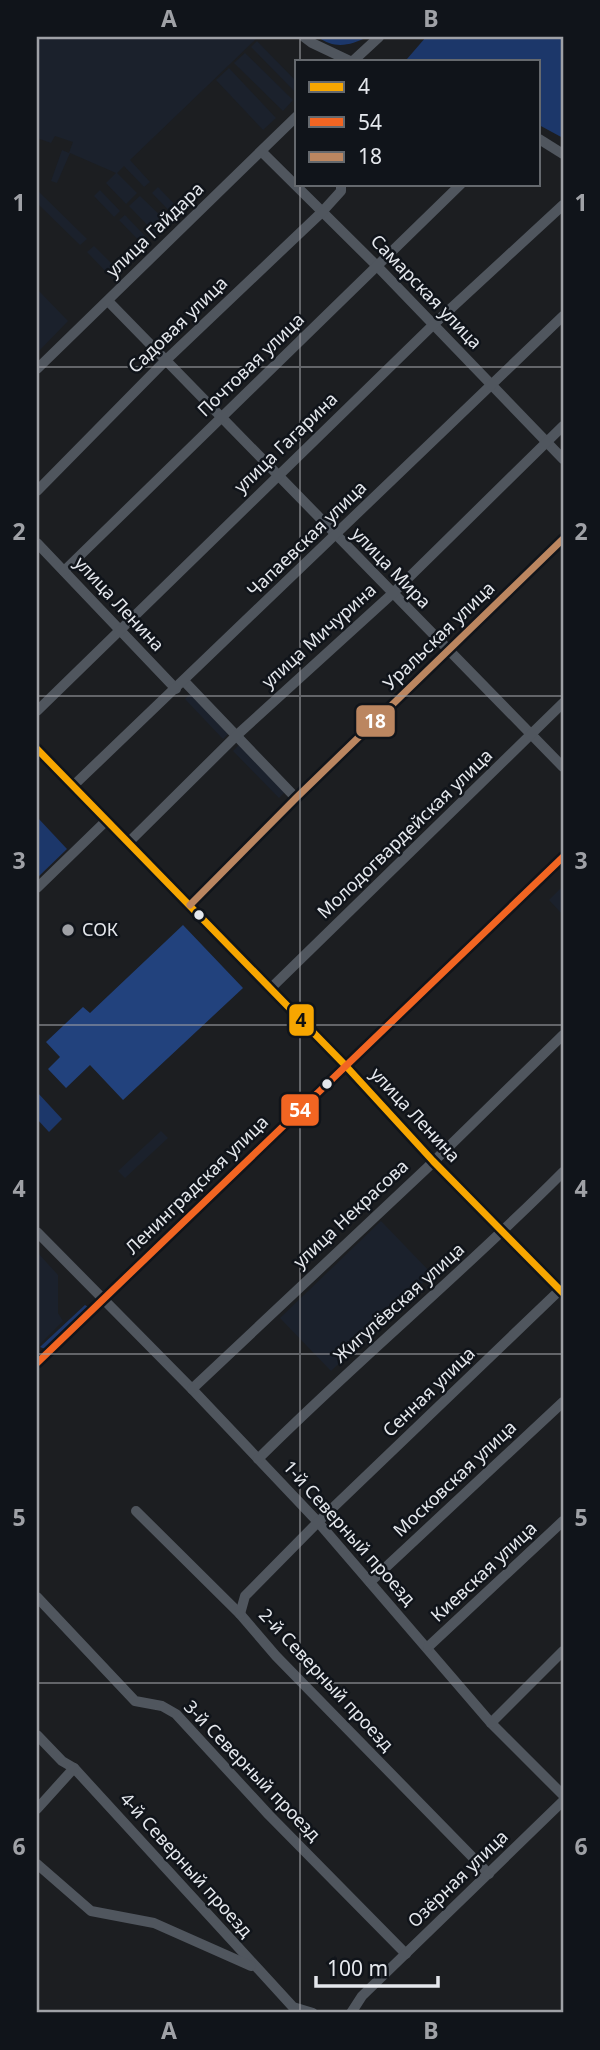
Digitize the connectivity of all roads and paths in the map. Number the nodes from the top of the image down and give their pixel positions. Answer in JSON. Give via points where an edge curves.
{"nodes":[{"id":1,"x":304,"y":37,"type":"edge"},
{"id":2,"x":379,"y":37,"type":"edge"},
{"id":3,"x":350,"y":60,"type":"edge"},
{"id":4,"x":353,"y":60,"type":"edge"},
{"id":5,"x":295,"y":118,"type":"edge"},
{"id":6,"x":540,"y":140,"type":"edge"},
{"id":7,"x":262,"y":152,"type":"junction"},
{"id":8,"x":563,"y":154,"type":"edge"},
{"id":9,"x":295,"y":185,"type":"edge"},
{"id":10,"x":296,"y":186,"type":"edge"},
{"id":11,"x":341,"y":186,"type":"edge"},
{"id":12,"x":459,"y":186,"type":"edge"},
{"id":13,"x":563,"y":205,"type":"edge"},
{"id":14,"x":322,"y":212,"type":"junction"},
{"id":15,"x":377,"y":266,"type":"junction"},
{"id":16,"x":108,"y":301,"type":"junction"},
{"id":17,"x":563,"y":316,"type":"edge"},
{"id":18,"x":434,"y":324,"type":"junction"},
{"id":19,"x":165,"y":361,"type":"junction"},
{"id":20,"x":37,"y":369,"type":"edge"},
{"id":21,"x":491,"y":384,"type":"junction"},
{"id":22,"x":222,"y":418,"type":"junction"},
{"id":23,"x":563,"y":426,"type":"edge"},
{"id":24,"x":547,"y":442,"type":"junction"},
{"id":25,"x":563,"y":459,"type":"edge"},
{"id":26,"x":278,"y":475,"type":"junction"},
{"id":27,"x":37,"y":491,"type":"edge"},
{"id":28,"x":336,"y":536,"type":"junction"},
{"id":29,"x":563,"y":539,"type":"edge"},
{"id":30,"x":37,"y":542,"type":"edge"},
{"id":31,"x":64,"y":570,"type":"junction"},
{"id":32,"x":392,"y":594,"type":"junction"},
{"id":33,"x":119,"y":629,"type":"junction"},
{"id":34,"x":449,"y":651,"type":"junction"},
{"id":35,"x":180,"y":685,"type":"junction"},
{"id":36,"x":563,"y":703,"type":"edge"},
{"id":37,"x":37,"y":711,"type":"edge"},
{"id":38,"x":237,"y":735,"type":"junction"},
{"id":39,"x":531,"y":735,"type":"junction"},
{"id":40,"x":37,"y":748,"type":"edge"},
{"id":41,"x":563,"y":767,"type":"edge"},
{"id":42,"x":74,"y":786,"type":"junction"},
{"id":43,"x":296,"y":798,"type":"junction"},
{"id":44,"x":107,"y":820,"type":"junction"},
{"id":45,"x":129,"y":842,"type":"junction"},
{"id":46,"x":563,"y":857,"type":"edge"},
{"id":47,"x":37,"y":888,"type":"edge"},
{"id":48,"x":190,"y":905,"type":"junction"},
{"id":49,"x":270,"y":989,"type":"junction"},
{"id":50,"x":563,"y":1035,"type":"edge"},
{"id":51,"x":345,"y":1065,"type":"junction"},
{"id":52,"x":433,"y":1161,"type":"junction"},
{"id":53,"x":563,"y":1172,"type":"edge"},
{"id":54,"x":37,"y":1232,"type":"edge"},
{"id":55,"x":504,"y":1232,"type":"junction"},
{"id":56,"x":562,"y":1290,"type":"edge"},
{"id":57,"x":104,"y":1299,"type":"junction"},
{"id":58,"x":37,"y":1363,"type":"edge"},
{"id":59,"x":192,"y":1389,"type":"junction"},
{"id":60,"x":563,"y":1402,"type":"edge"},
{"id":61,"x":258,"y":1459,"type":"junction"},
{"id":62,"x":136,"y":1511,"type":"dead end"},
{"id":63,"x":318,"y":1521,"type":"junction"},
{"id":64,"x":563,"y":1521,"type":"edge"},
{"id":65,"x":370,"y":1582,"type":"junction"},
{"id":66,"x":37,"y":1597,"type":"edge"},
{"id":67,"x":240,"y":1614,"type":"junction"},
{"id":68,"x":428,"y":1647,"type":"junction"},
{"id":69,"x":563,"y":1651,"type":"edge"},
{"id":70,"x":491,"y":1723,"type":"junction"},
{"id":71,"x":37,"y":1735,"type":"edge"},
{"id":72,"x":74,"y":1768,"type":"junction"},
{"id":73,"x":563,"y":1795,"type":"edge"},
{"id":74,"x":563,"y":1801,"type":"edge"},
{"id":75,"x":37,"y":1809,"type":"edge"},
{"id":76,"x":37,"y":1864,"type":"edge"},
{"id":77,"x":489,"y":1874,"type":"junction"},
{"id":78,"x":406,"y":1954,"type":"junction"},
{"id":79,"x":257,"y":1968,"type":"junction"},
{"id":80,"x":313,"y":2013,"type":"edge"},
{"id":81,"x":351,"y":2013,"type":"edge"}],
"edges":[{"from":1,"to":3,"type":"street"},
{"from":2,"to":4,"type":"street"},
{"from":5,"to":7,"type":"street","name":"улица Гайдара"},
{"from":6,"to":8,"type":"street"},
{"from":7,"to":9,"type":"street","name":"Самарская улица"},
{"from":7,"to":16,"type":"street","name":"улица Гайдара"},
{"from":10,"to":14,"type":"street","name":"Самарская улица"},
{"from":11,"to":14,"type":"street","name":"Садовая улица"},
{"from":12,"to":15,"type":"street","name":"Почтовая улица"},
{"from":13,"to":18,"type":"street","name":"улица Гагарина"},
{"from":14,"to":15,"type":"street","name":"Самарская улица"},
{"from":14,"to":19,"type":"street","name":"Садовая улица"},
{"from":15,"to":18,"type":"street","name":"Самарская улица"},
{"from":15,"to":22,"type":"street","name":"Почтовая улица"},
{"from":16,"to":19,"type":"street","name":"улица Мира"},
{"from":16,"to":20,"type":"street","name":"улица Гайдара"},
{"from":17,"to":21,"type":"street","name":"Чапаевская улица"},
{"from":18,"to":21,"type":"street","name":"Самарская улица"},
{"from":18,"to":26,"type":"street","name":"улица Гагарина"},
{"from":19,"to":22,"type":"street","name":"улица Мира"},
{"from":19,"to":27,"type":"street","name":"Садовая улица"},
{"from":21,"to":24,"type":"street","name":"Самарская улица"},
{"from":21,"to":28,"type":"street","name":"Чапаевская улица"},
{"from":22,"to":26,"type":"street","name":"улица Мира"},
{"from":22,"to":31,"type":"street","name":"Почтовая улица"},
{"from":23,"to":24,"type":"street","name":"улица Мичурина"},
{"from":24,"to":25,"type":"street","name":"Самарская улица"},
{"from":24,"to":32,"type":"street","name":"улица Мичурина"},
{"from":26,"to":28,"type":"street","name":"улица Мира"},
{"from":26,"to":33,"type":"street","name":"улица Гагарина"},
{"from":28,"to":32,"type":"street","name":"улица Мира"},
{"from":28,"to":35,"type":"street","name":"Чапаевская улица"},
{"from":29,"to":34,"type":"street","name":"Уральская улица"},
{"from":30,"to":31,"type":"street","name":"улица Ленина"},
{"from":31,"to":33,"type":"street","name":"улица Ленина"},
{"from":32,"to":34,"type":"street","name":"улица Мира"},
{"from":32,"to":38,"type":"street","name":"улица Мичурина"},
{"from":33,"to":35,"type":"street","name":"улица Ленина"},
{"from":33,"to":37,"type":"street","name":"улица Гагарина"},
{"from":34,"to":39,"type":"street","name":"улица Мира"},
{"from":34,"to":43,"type":"street","name":"Уральская улица"},
{"from":35,"to":38,"type":"street","name":"улица Ленина"},
{"from":35,"to":42,"type":"street","name":"Чапаевская улица"},
{"from":36,"to":39,"type":"street","name":"Молодогвардейская улица"},
{"from":38,"to":43,"type":"street","name":"улица Ленина"},
{"from":38,"to":45,"type":"street","name":"улица Мичурина"},
{"from":39,"to":41,"type":"street","name":"улица Мира"},
{"from":39,"to":49,"type":"street","name":"Молодогвардейская улица"},
{"from":40,"to":42,"type":"street","name":"улица Ленина"},
{"from":42,"to":44,"type":"street","name":"улица Ленина"},
{"from":43,"to":48,"type":"street","name":"Уральская улица"},
{"from":44,"to":45,"type":"street","name":"улица Ленина"},
{"from":44,"to":47,"type":"street"},
{"from":45,"to":48,"type":"street","name":"улица Ленина"},
{"from":46,"to":51,"type":"street","name":"Ленинградская улица"},
{"from":48,"to":49,"type":"street","name":"улица Ленина"},
{"from":49,"to":51,"type":"street","name":"улица Ленина"},
{"from":50,"to":52,"type":"street","name":"улица Некрасова"},
{"from":51,"to":52,"type":"street","name":"улица Ленина"},
{"from":51,"to":57,"type":"street","name":"Ленинградская улица"},
{"from":52,"to":55,"type":"street","name":"улица Ленина"},
{"from":52,"to":59,"type":"street","name":"улица Некрасова"},
{"from":53,"to":55,"type":"street","name":"Жигулёвская улица"},
{"from":54,"to":57,"type":"street","name":"1-й Северный проезд"},
{"from":55,"to":56,"type":"street","name":"улица Ленина"},
{"from":55,"to":61,"type":"street","name":"Жигулёвская улица"},
{"from":56,"to":63,"type":"street","name":"Сенная улица"},
{"from":57,"to":58,"type":"street","name":"Ленинградская улица"},
{"from":57,"to":59,"type":"street","name":"1-й Северный проезд"},
{"from":59,"to":61,"type":"street","name":"1-й Северный проезд"},
{"from":60,"to":65,"type":"street","name":"Московская улица"},
{"from":61,"to":63,"type":"street","name":"1-й Северный проезд"},
{"from":62,"to":67,"type":"street","name":"2-й Северный проезд"},
{"from":63,"to":65,"type":"street","name":"1-й Северный проезд"},
{"from":63,"to":67,"type":"street","name":"Сенная улица","via":[[246,1595]]},
{"from":64,"to":68,"type":"street","name":"Киевская улица"},
{"from":65,"to":68,"type":"street","name":"1-й Северный проезд"},
{"from":66,"to":78,"type":"street","name":"3-й Северный проезд","via":[[135,1701],[176,1714]]},
{"from":67,"to":77,"type":"street","name":"2-й Северный проезд"},
{"from":68,"to":70,"type":"street","name":"1-й Северный проезд"},
{"from":69,"to":70,"type":"street"},
{"from":70,"to":73,"type":"street","name":"1-й Северный проезд"},
{"from":71,"to":72,"type":"street","name":"4-й Северный проезд"},
{"from":72,"to":75,"type":"street"},
{"from":72,"to":79,"type":"street","name":"4-й Северный проезд"},
{"from":74,"to":77,"type":"street","name":"Озёрная улица"},
{"from":76,"to":79,"type":"street","via":[[91,1911],[154,1923]]},
{"from":77,"to":78,"type":"street","name":"Озёрная улица"},
{"from":78,"to":81,"type":"street","name":"Озёрная улица","via":[[362,1996]]},
{"from":79,"to":80,"type":"street","name":"4-й Северный проезд","via":[[293,2007]]}]}
